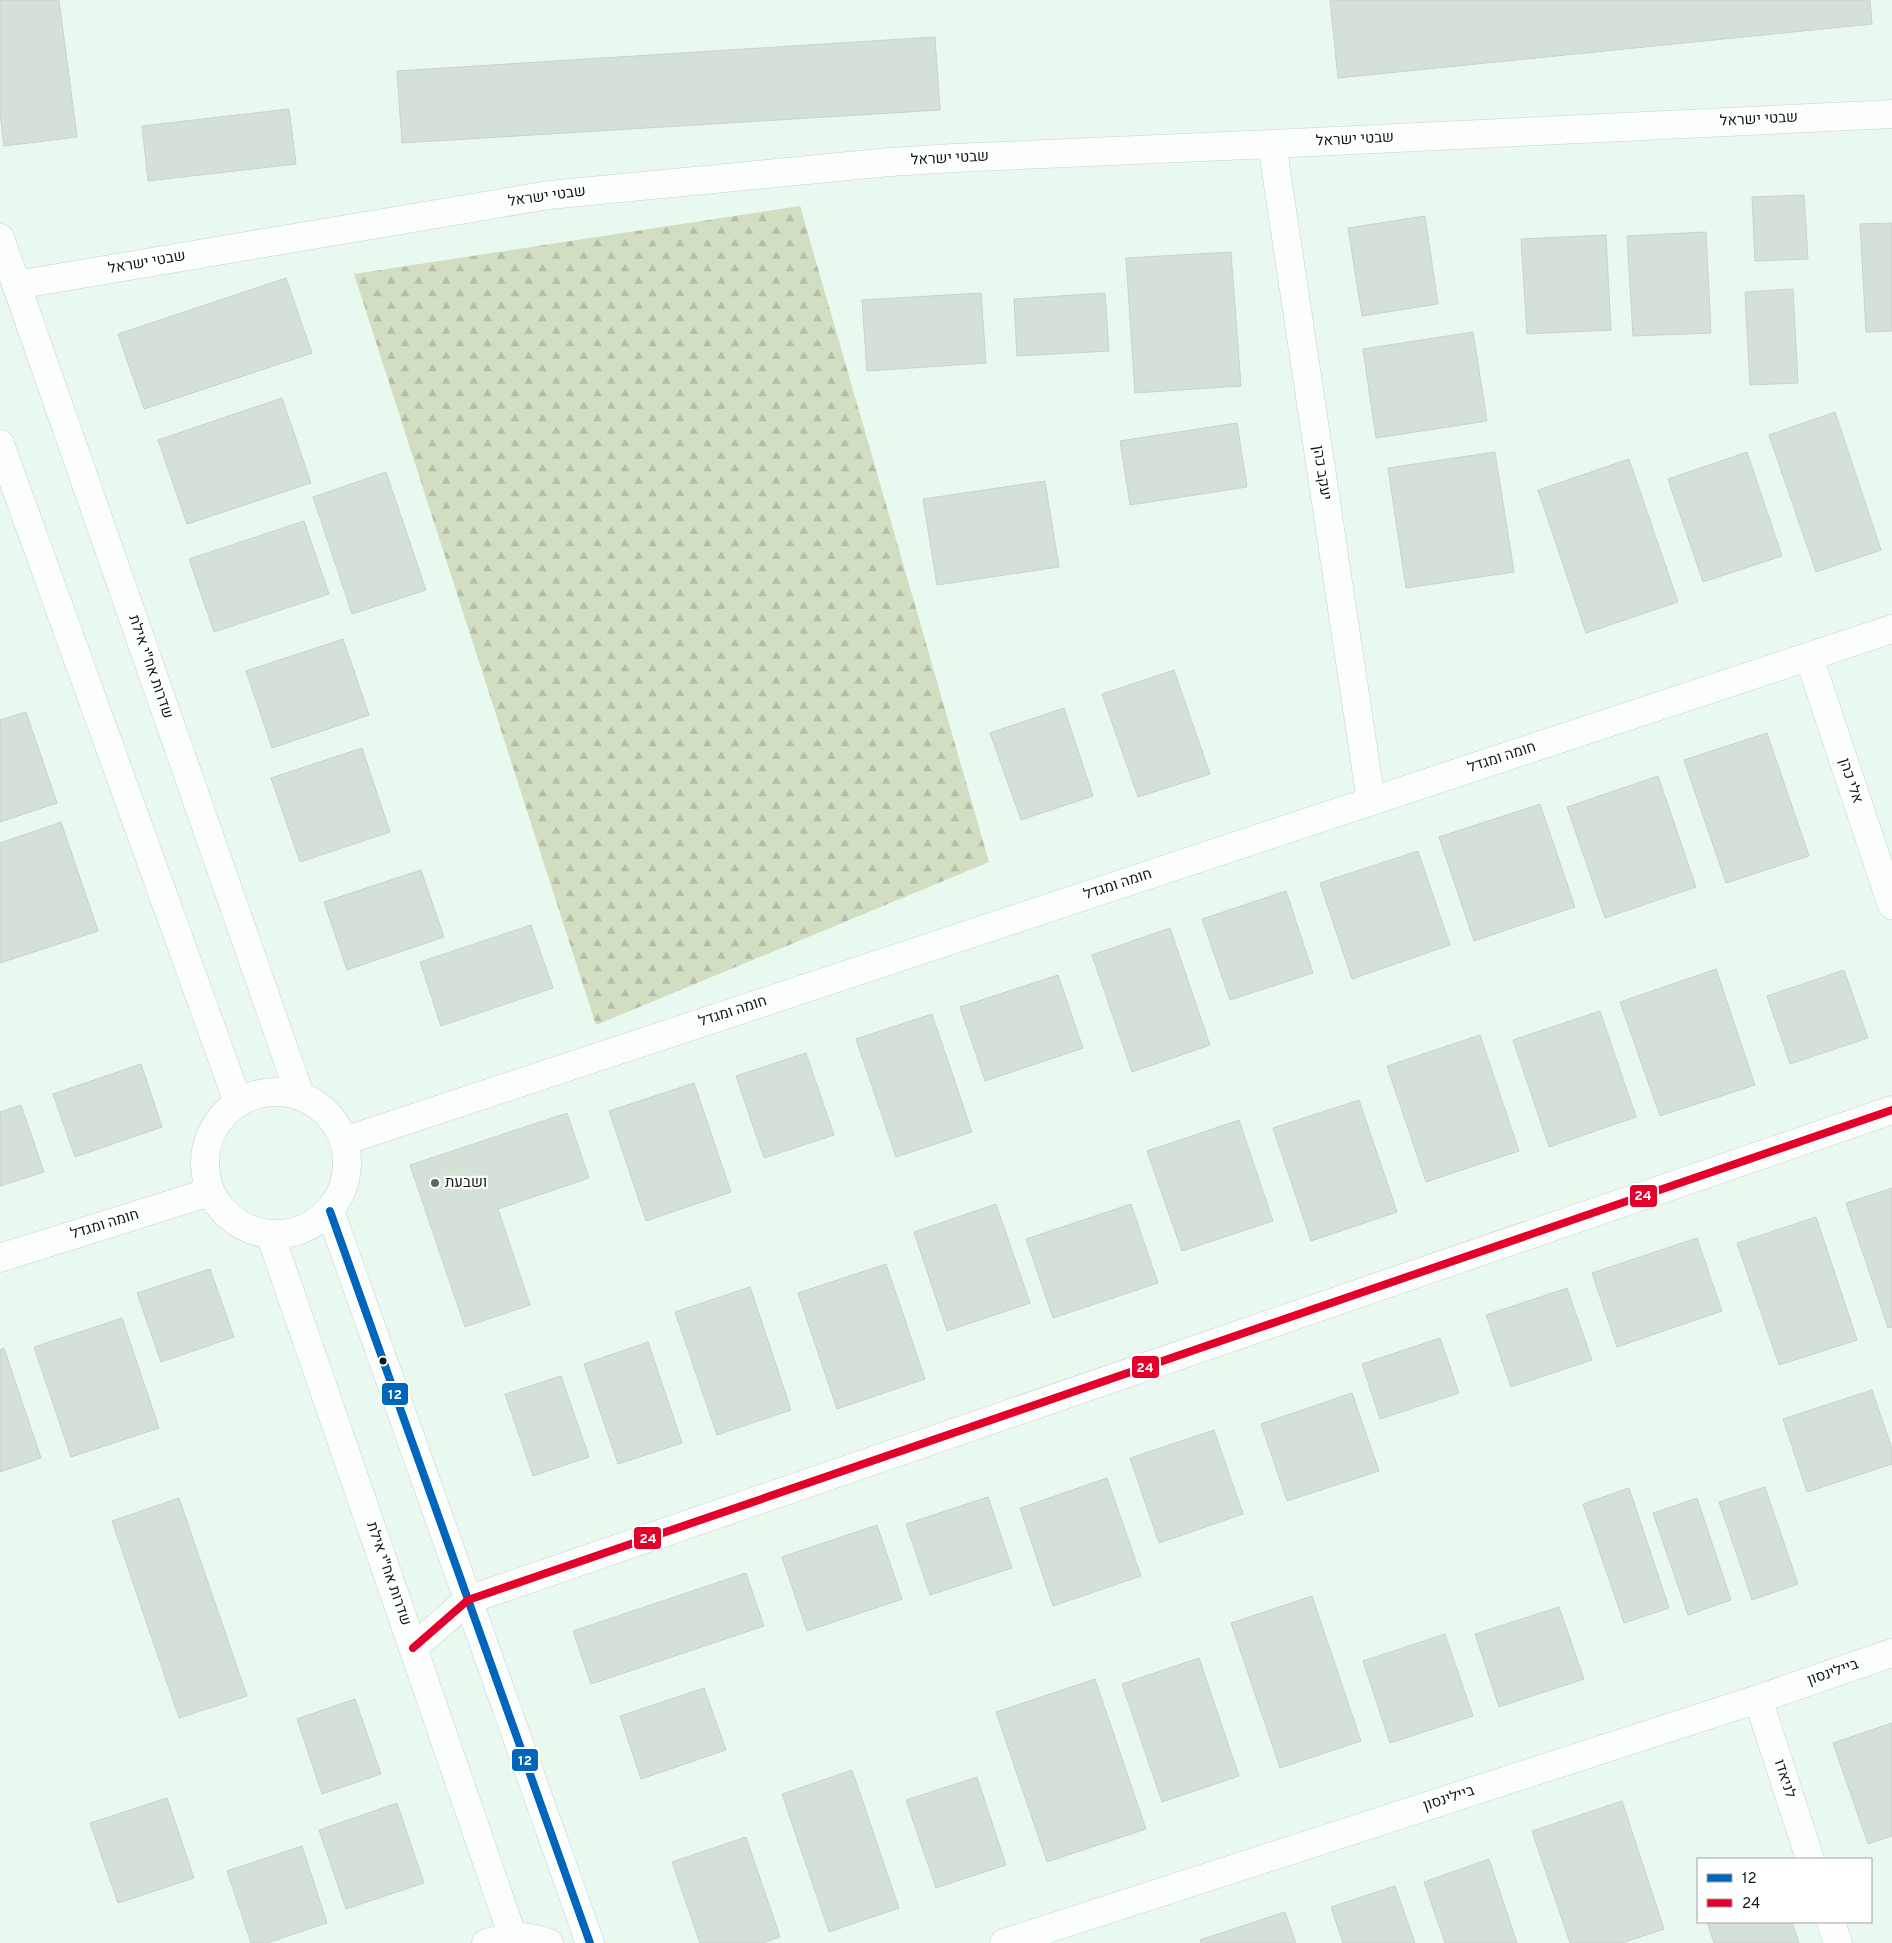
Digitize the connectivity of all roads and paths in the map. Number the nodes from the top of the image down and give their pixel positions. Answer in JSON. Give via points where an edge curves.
{"nodes":[{"id":1,"x":1892,"y":114,"type":"edge"},
{"id":2,"x":1272,"y":144,"type":"junction"},
{"id":3,"x":0,"y":238,"type":"edge"},
{"id":4,"x":16,"y":285,"type":"junction"},
{"id":5,"x":0,"y":444,"type":"edge"},
{"id":6,"x":1892,"y":629,"type":"edge"},
{"id":7,"x":1809,"y":657,"type":"junction"},
{"id":8,"x":1371,"y":802,"type":"junction"},
{"id":9,"x":1892,"y":905,"type":"edge"},
{"id":10,"x":300,"y":1095,"type":"junction"},
{"id":11,"x":238,"y":1102,"type":"junction"},
{"id":12,"x":1892,"y":1110,"type":"edge"},
{"id":13,"x":344,"y":1141,"type":"junction"},
{"id":14,"x":210,"y":1192,"type":"junction"},
{"id":15,"x":330,"y":1210,"type":"junction"},
{"id":16,"x":270,"y":1234,"type":"junction"},
{"id":17,"x":0,"y":1258,"type":"edge"},
{"id":18,"x":468,"y":1600,"type":"junction"},
{"id":19,"x":413,"y":1648,"type":"junction"},
{"id":20,"x":1892,"y":1653,"type":"edge"},
{"id":21,"x":1758,"y":1699,"type":"junction"},
{"id":22,"x":1810,"y":1858,"type":"edge"},
{"id":23,"x":1831,"y":1923,"type":"edge"},
{"id":24,"x":514,"y":1939,"type":"edge"},
{"id":25,"x":486,"y":1943,"type":"edge"},
{"id":26,"x":549,"y":1943,"type":"edge"},
{"id":27,"x":590,"y":1943,"type":"edge"},
{"id":28,"x":1004,"y":1943,"type":"edge"},
{"id":29,"x":1838,"y":1943,"type":"edge"}],
"edges":[{"from":1,"to":2,"type":"street","name":"שבטי ישראל"},
{"from":2,"to":4,"type":"street","name":"שבטי ישראל","via":[[954,158],[549,195]]},
{"from":2,"to":8,"type":"street","name":"יעקב כהן"},
{"from":3,"to":4,"type":"street","name":"שדרות אח\"י אילת"},
{"from":4,"to":10,"type":"street","name":"שדרות אח\"י אילת"},
{"from":5,"to":11,"type":"street"},
{"from":6,"to":7,"type":"street","name":"חומה ומגדל"},
{"from":7,"to":8,"type":"street","name":"חומה ומגדל"},
{"from":7,"to":9,"type":"street","name":"אלי כהן"},
{"from":8,"to":13,"type":"street","name":"חומה ומגדל"},
{"from":10,"to":11,"type":"street","via":[[279,1091],[258,1093]]},
{"from":10,"to":13,"type":"street","via":[[319,1106],[334,1121]]},
{"from":11,"to":14,"type":"street","via":[[222,1114],[205,1151],[205,1172]]},
{"from":12,"to":18,"type":"street"},
{"from":13,"to":15,"type":"street","via":[[348,1165],[342,1190]]},
{"from":14,"to":16,"type":"street","via":[[234,1221],[251,1230]]},
{"from":14,"to":17,"type":"street","name":"חומה ומגדל"},
{"from":15,"to":16,"type":"street","via":[[303,1230]]},
{"from":15,"to":18,"type":"street"},
{"from":16,"to":19,"type":"street","name":"שדרות אח\"י אילת"},
{"from":18,"to":19,"type":"street"},
{"from":18,"to":27,"type":"street"},
{"from":19,"to":24,"type":"street","name":"שדרות אח\"י אילת"},
{"from":20,"to":21,"type":"street","name":"ביילינסון"},
{"from":21,"to":22,"type":"street","name":"לניאדו"},
{"from":21,"to":28,"type":"street","name":"ביילינסון"},
{"from":23,"to":29,"type":"street"},
{"from":24,"to":25,"type":"street"},
{"from":24,"to":26,"type":"street","via":[[538,1939]]}]}
